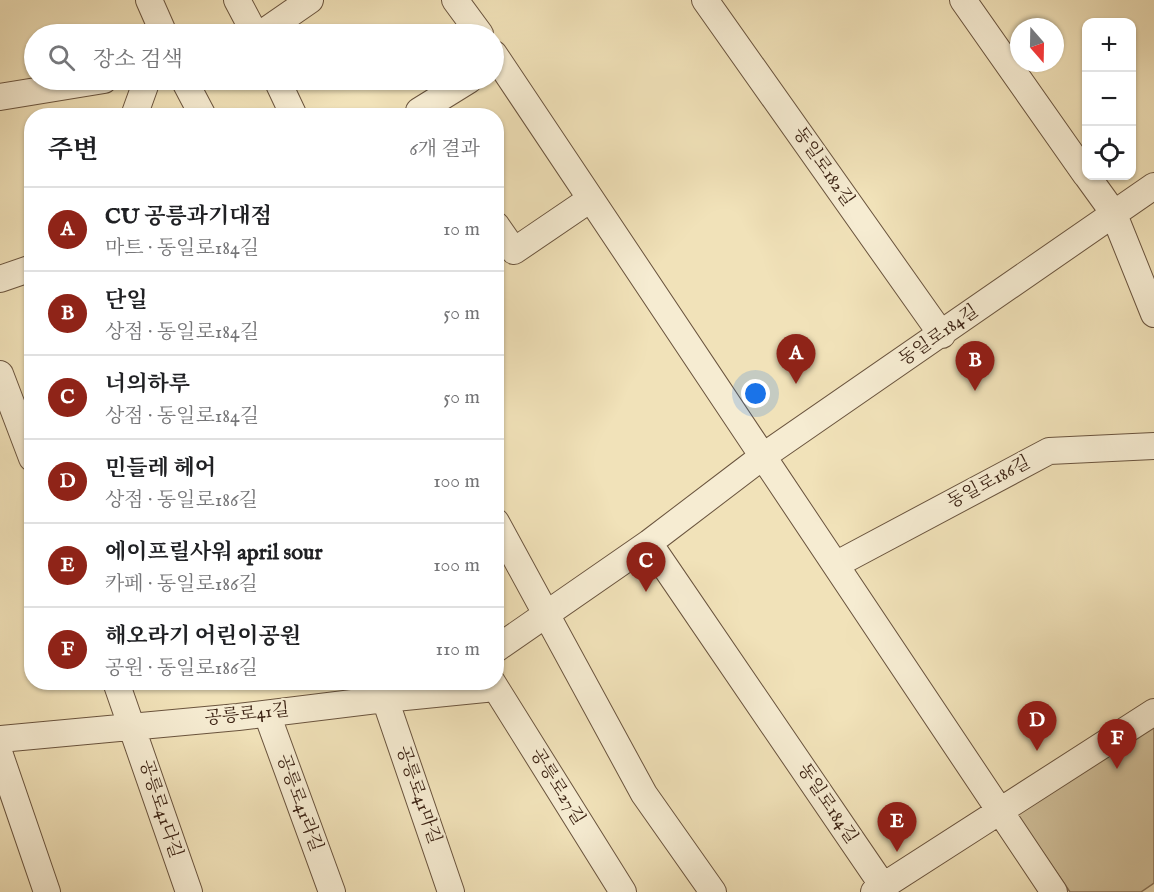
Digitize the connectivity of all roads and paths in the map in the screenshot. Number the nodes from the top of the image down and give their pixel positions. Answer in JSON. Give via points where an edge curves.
{"nodes":[{"id":1,"x":149,"y":0,"type":"edge"},
{"id":2,"x":237,"y":0,"type":"edge"},
{"id":3,"x":310,"y":0,"type":"edge"},
{"id":4,"x":455,"y":0,"type":"edge"},
{"id":5,"x":705,"y":0,"type":"edge"},
{"id":6,"x":963,"y":0,"type":"edge"},
{"id":7,"x":160,"y":24,"type":"edge"},
{"id":8,"x":250,"y":24,"type":"edge"},
{"id":9,"x":275,"y":24,"type":"edge"},
{"id":10,"x":473,"y":24,"type":"edge"},
{"id":11,"x":504,"y":72,"type":"edge"},
{"id":12,"x":39,"y":90,"type":"edge"},
{"id":13,"x":143,"y":90,"type":"edge"},
{"id":14,"x":189,"y":90,"type":"edge"},
{"id":15,"x":282,"y":90,"type":"edge"},
{"id":16,"x":453,"y":90,"type":"edge"},
{"id":17,"x":0,"y":96,"type":"edge"},
{"id":18,"x":137,"y":108,"type":"edge"},
{"id":19,"x":199,"y":108,"type":"edge"},
{"id":20,"x":290,"y":108,"type":"edge"},
{"id":21,"x":424,"y":108,"type":"edge"},
{"id":22,"x":1082,"y":168,"type":"edge"},
{"id":23,"x":1091,"y":180,"type":"edge"},
{"id":24,"x":1154,"y":186,"type":"edge"},
{"id":25,"x":589,"y":200,"type":"junction"},
{"id":26,"x":1113,"y":212,"type":"junction"},
{"id":27,"x":504,"y":237,"type":"edge"},
{"id":28,"x":24,"y":271,"type":"edge"},
{"id":29,"x":0,"y":279,"type":"edge"},
{"id":30,"x":1154,"y":314,"type":"edge"},
{"id":31,"x":942,"y":335,"type":"junction"},
{"id":32,"x":0,"y":374,"type":"edge"},
{"id":33,"x":24,"y":437,"type":"edge"},
{"id":34,"x":1154,"y":446,"type":"edge"},
{"id":35,"x":762,"y":457,"type":"junction"},
{"id":36,"x":504,"y":537,"type":"edge"},
{"id":37,"x":649,"y":543,"type":"junction"},
{"id":38,"x":837,"y":564,"type":"junction"},
{"id":39,"x":546,"y":617,"type":"junction"},
{"id":40,"x":504,"y":644,"type":"edge"},
{"id":41,"x":119,"y":690,"type":"edge"},
{"id":42,"x":455,"y":690,"type":"edge"},
{"id":43,"x":497,"y":690,"type":"edge"},
{"id":44,"x":385,"y":699,"type":"junction"},
{"id":45,"x":1154,"y":712,"type":"edge"},
{"id":46,"x":267,"y":714,"type":"junction"},
{"id":47,"x":132,"y":726,"type":"junction"},
{"id":48,"x":0,"y":739,"type":"edge"},
{"id":49,"x":0,"y":755,"type":"edge"},
{"id":50,"x":1001,"y":811,"type":"junction"},
{"id":51,"x":879,"y":889,"type":"edge"},
{"id":52,"x":47,"y":892,"type":"edge"},
{"id":53,"x":189,"y":892,"type":"edge"},
{"id":54,"x":332,"y":892,"type":"edge"},
{"id":55,"x":451,"y":892,"type":"edge"},
{"id":56,"x":623,"y":892,"type":"edge"},
{"id":57,"x":713,"y":892,"type":"edge"},
{"id":58,"x":1054,"y":892,"type":"edge"}],
"edges":[{"from":1,"to":7,"type":"street"},
{"from":2,"to":8,"type":"street"},
{"from":3,"to":9,"type":"street"},
{"from":4,"to":10,"type":"street"},
{"from":5,"to":31,"type":"street","name":"동일로182길"},
{"from":6,"to":22,"type":"street"},
{"from":11,"to":25,"type":"street"},
{"from":12,"to":17,"type":"street"},
{"from":13,"to":18,"type":"street"},
{"from":14,"to":19,"type":"street"},
{"from":15,"to":20,"type":"street"},
{"from":16,"to":21,"type":"street"},
{"from":23,"to":26,"type":"street"},
{"from":24,"to":26,"type":"street","name":"동일로184길"},
{"from":25,"to":27,"type":"street","via":[[514,251]]},
{"from":25,"to":35,"type":"street"},
{"from":26,"to":30,"type":"street"},
{"from":26,"to":31,"type":"street","name":"동일로184길"},
{"from":28,"to":29,"type":"street"},
{"from":31,"to":35,"type":"street","name":"동일로184길"},
{"from":32,"to":33,"type":"street"},
{"from":34,"to":38,"type":"street","name":"동일로186길","via":[[1049,451]]},
{"from":35,"to":37,"type":"street","name":"동일로184길"},
{"from":35,"to":38,"type":"street"},
{"from":36,"to":39,"type":"street"},
{"from":37,"to":39,"type":"street","name":"동일로184길"},
{"from":37,"to":51,"type":"street","name":"동일로184길"},
{"from":38,"to":50,"type":"street"},
{"from":39,"to":40,"type":"street","name":"동일로184길"},
{"from":39,"to":57,"type":"street","via":[[644,794]]},
{"from":41,"to":47,"type":"street","name":"공릉로41다길"},
{"from":42,"to":44,"type":"street","name":"공릉로41길"},
{"from":43,"to":56,"type":"street","name":"공릉로27길"},
{"from":44,"to":46,"type":"street","name":"공릉로41길"},
{"from":44,"to":55,"type":"street","name":"공릉로41마길"},
{"from":45,"to":50,"type":"street"},
{"from":46,"to":47,"type":"street","name":"공릉로41길"},
{"from":46,"to":54,"type":"street","name":"공릉로41라길"},
{"from":47,"to":48,"type":"street","name":"공릉로41길"},
{"from":47,"to":53,"type":"street","name":"공릉로41다길"},
{"from":49,"to":52,"type":"street"},
{"from":50,"to":51,"type":"street"},
{"from":50,"to":58,"type":"street"}]}
